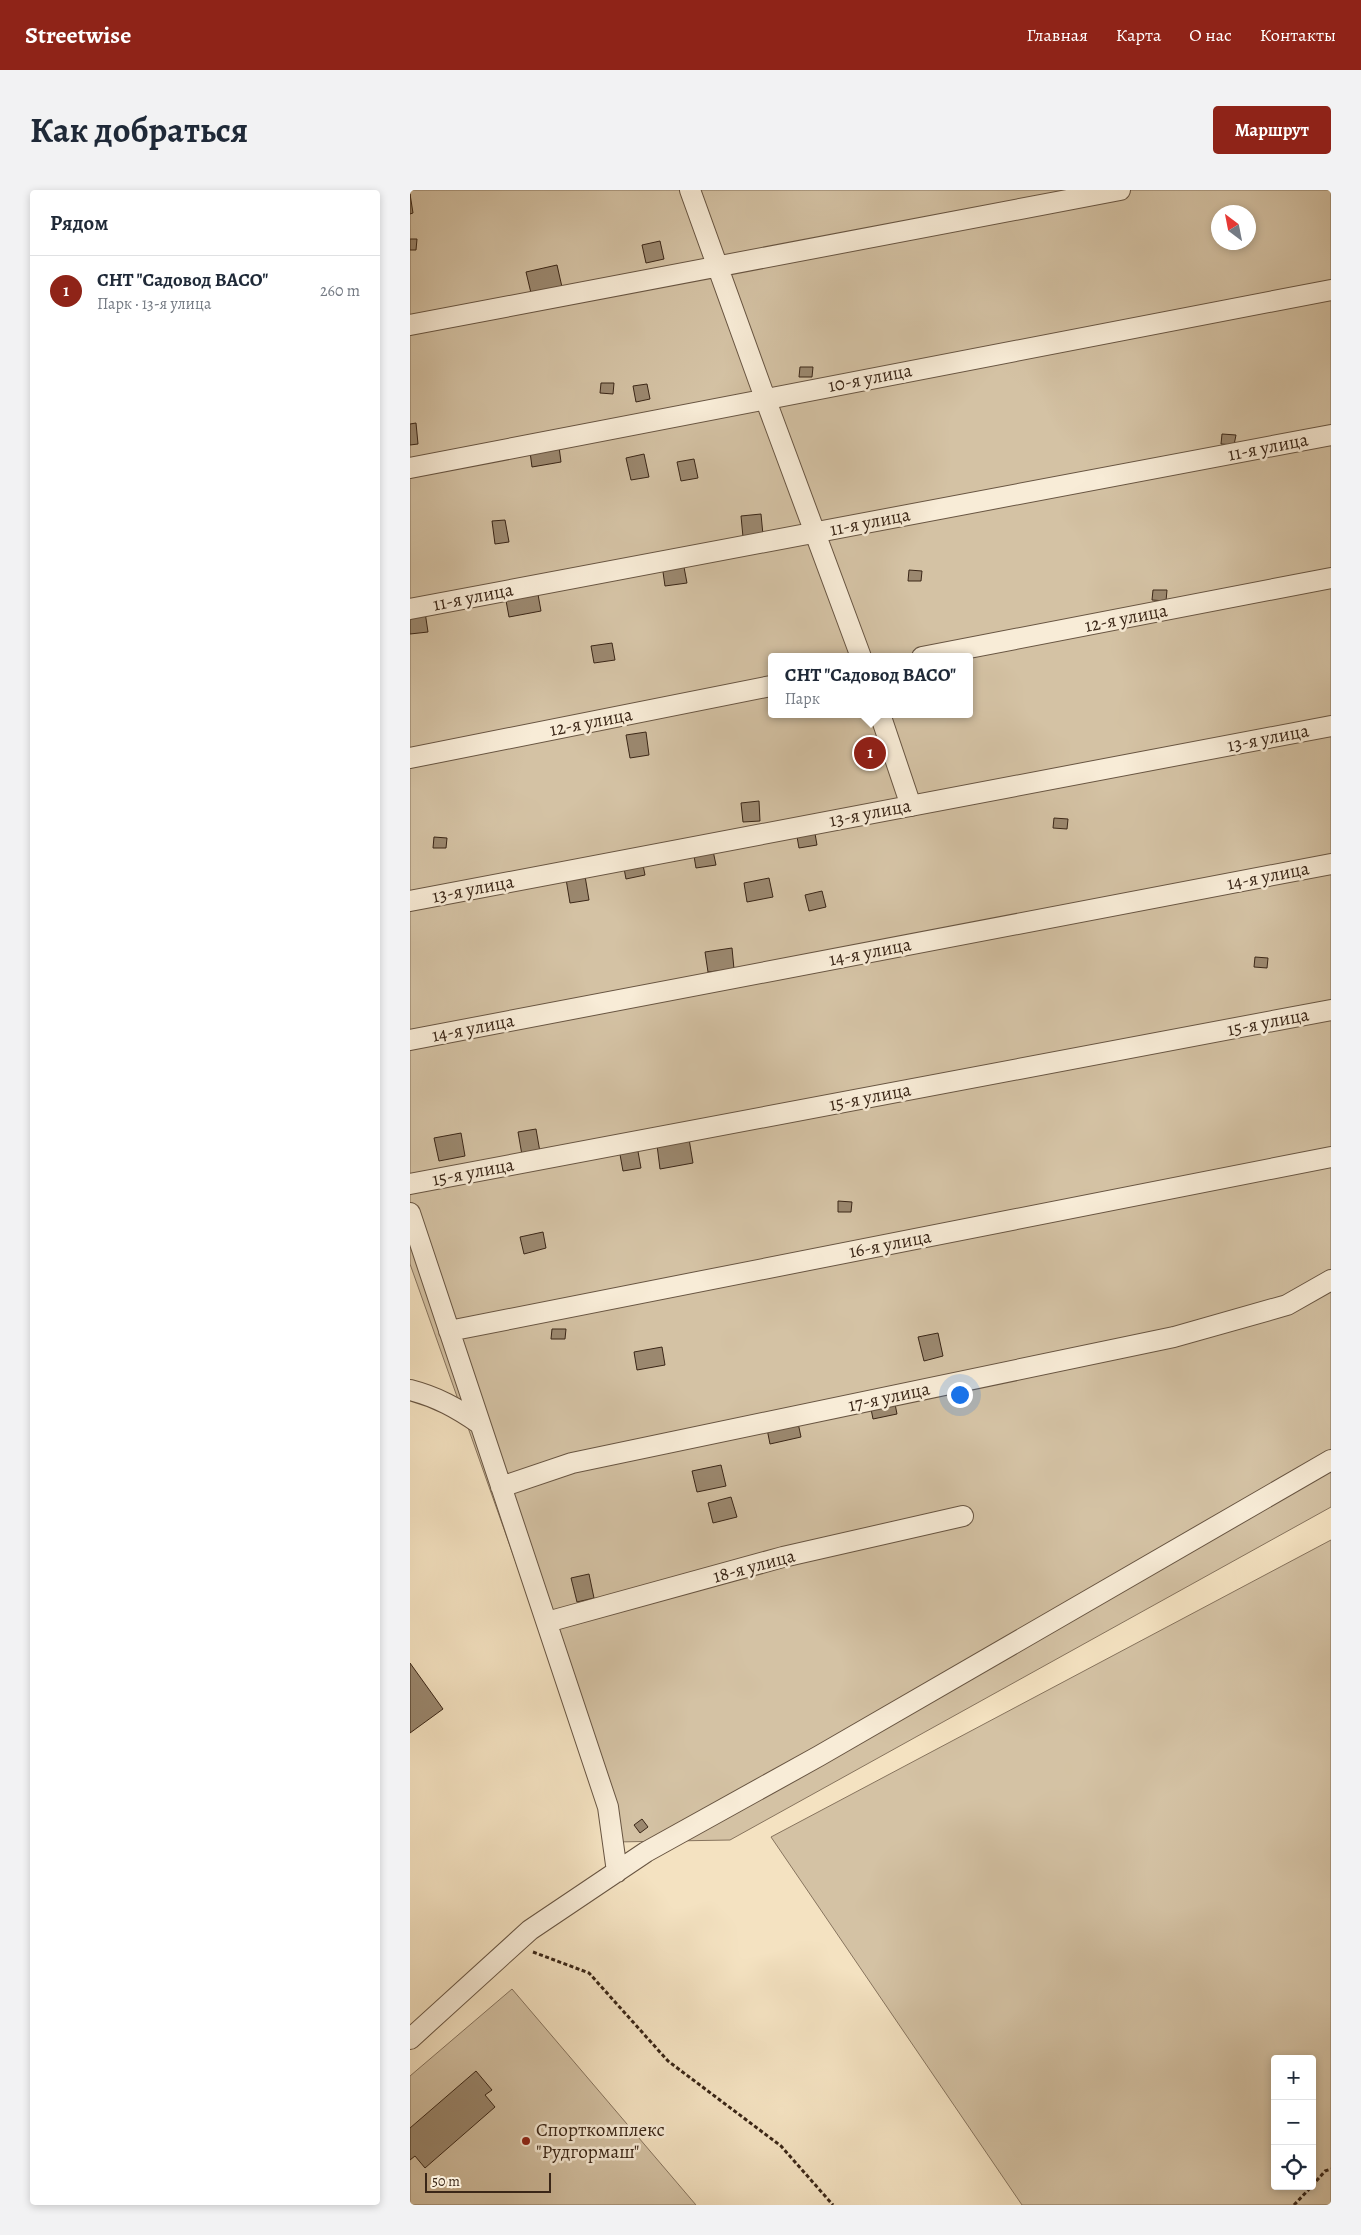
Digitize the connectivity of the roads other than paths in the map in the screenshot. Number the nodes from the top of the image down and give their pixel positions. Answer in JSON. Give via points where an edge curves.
{"nodes":[{"id":1,"x":690,"y":190,"type":"edge"},
{"id":2,"x":1120,"y":190,"type":"edge"},
{"id":3,"x":718,"y":266,"type":"junction"},
{"id":4,"x":1331,"y":290,"type":"edge"},
{"id":5,"x":410,"y":326,"type":"edge"},
{"id":6,"x":765,"y":398,"type":"junction"},
{"id":7,"x":1331,"y":435,"type":"edge"},
{"id":8,"x":410,"y":468,"type":"edge"},
{"id":9,"x":814,"y":532,"type":"junction"},
{"id":10,"x":1331,"y":578,"type":"edge"},
{"id":11,"x":410,"y":609,"type":"edge"},
{"id":12,"x":859,"y":653,"type":"edge"},
{"id":13,"x":943,"y":653,"type":"edge"},
{"id":14,"x":768,"y":687,"type":"edge"},
{"id":15,"x":881,"y":718,"type":"edge"},
{"id":16,"x":1331,"y":726,"type":"edge"},
{"id":17,"x":410,"y":758,"type":"edge"},
{"id":18,"x":911,"y":806,"type":"junction"},
{"id":19,"x":1331,"y":864,"type":"edge"},
{"id":20,"x":410,"y":900,"type":"edge"},
{"id":21,"x":1331,"y":1010,"type":"edge"},
{"id":22,"x":410,"y":1040,"type":"edge"},
{"id":23,"x":1331,"y":1157,"type":"edge"},
{"id":24,"x":410,"y":1184,"type":"edge"},
{"id":25,"x":410,"y":1213,"type":"edge"},
{"id":26,"x":1331,"y":1280,"type":"edge"},
{"id":27,"x":450,"y":1331,"type":"junction"},
{"id":28,"x":410,"y":1390,"type":"edge"},
{"id":29,"x":480,"y":1424,"type":"junction"},
{"id":30,"x":1331,"y":1460,"type":"edge"},
{"id":31,"x":502,"y":1487,"type":"junction"},
{"id":32,"x":964,"y":1516,"type":"dead end"},
{"id":33,"x":547,"y":1622,"type":"junction"},
{"id":34,"x":617,"y":1872,"type":"junction"},
{"id":35,"x":410,"y":2039,"type":"edge"}],
"edges":[{"from":1,"to":3,"type":"street"},
{"from":2,"to":3,"type":"street"},
{"from":3,"to":5,"type":"street"},
{"from":3,"to":6,"type":"street"},
{"from":4,"to":6,"type":"street","name":"10-я улица"},
{"from":6,"to":8,"type":"street","name":"10-я улица"},
{"from":6,"to":9,"type":"street"},
{"from":7,"to":9,"type":"street","name":"11-я улица"},
{"from":9,"to":11,"type":"street","name":"11-я улица"},
{"from":9,"to":12,"type":"street"},
{"from":10,"to":13,"type":"street","name":"12-я улица"},
{"from":14,"to":17,"type":"street","name":"12-я улица"},
{"from":15,"to":18,"type":"street"},
{"from":16,"to":18,"type":"street","name":"13-я улица"},
{"from":18,"to":20,"type":"street","name":"13-я улица"},
{"from":19,"to":22,"type":"street","name":"14-я улица"},
{"from":21,"to":24,"type":"street","name":"15-я улица"},
{"from":23,"to":27,"type":"street","name":"16-я улица"},
{"from":25,"to":27,"type":"street"},
{"from":26,"to":31,"type":"street","name":"17-я улица","via":[[1287,1305],[1174,1337],[572,1463]]},
{"from":27,"to":29,"type":"street"},
{"from":28,"to":29,"type":"street","via":[[453,1405]]},
{"from":29,"to":31,"type":"street"},
{"from":30,"to":34,"type":"street","via":[[819,1756],[646,1852]]},
{"from":31,"to":33,"type":"street"},
{"from":32,"to":33,"type":"street","name":"18-я улица","via":[[783,1558]]},
{"from":33,"to":34,"type":"street","via":[[608,1807]]},
{"from":34,"to":35,"type":"street","via":[[530,1930]]}]}
